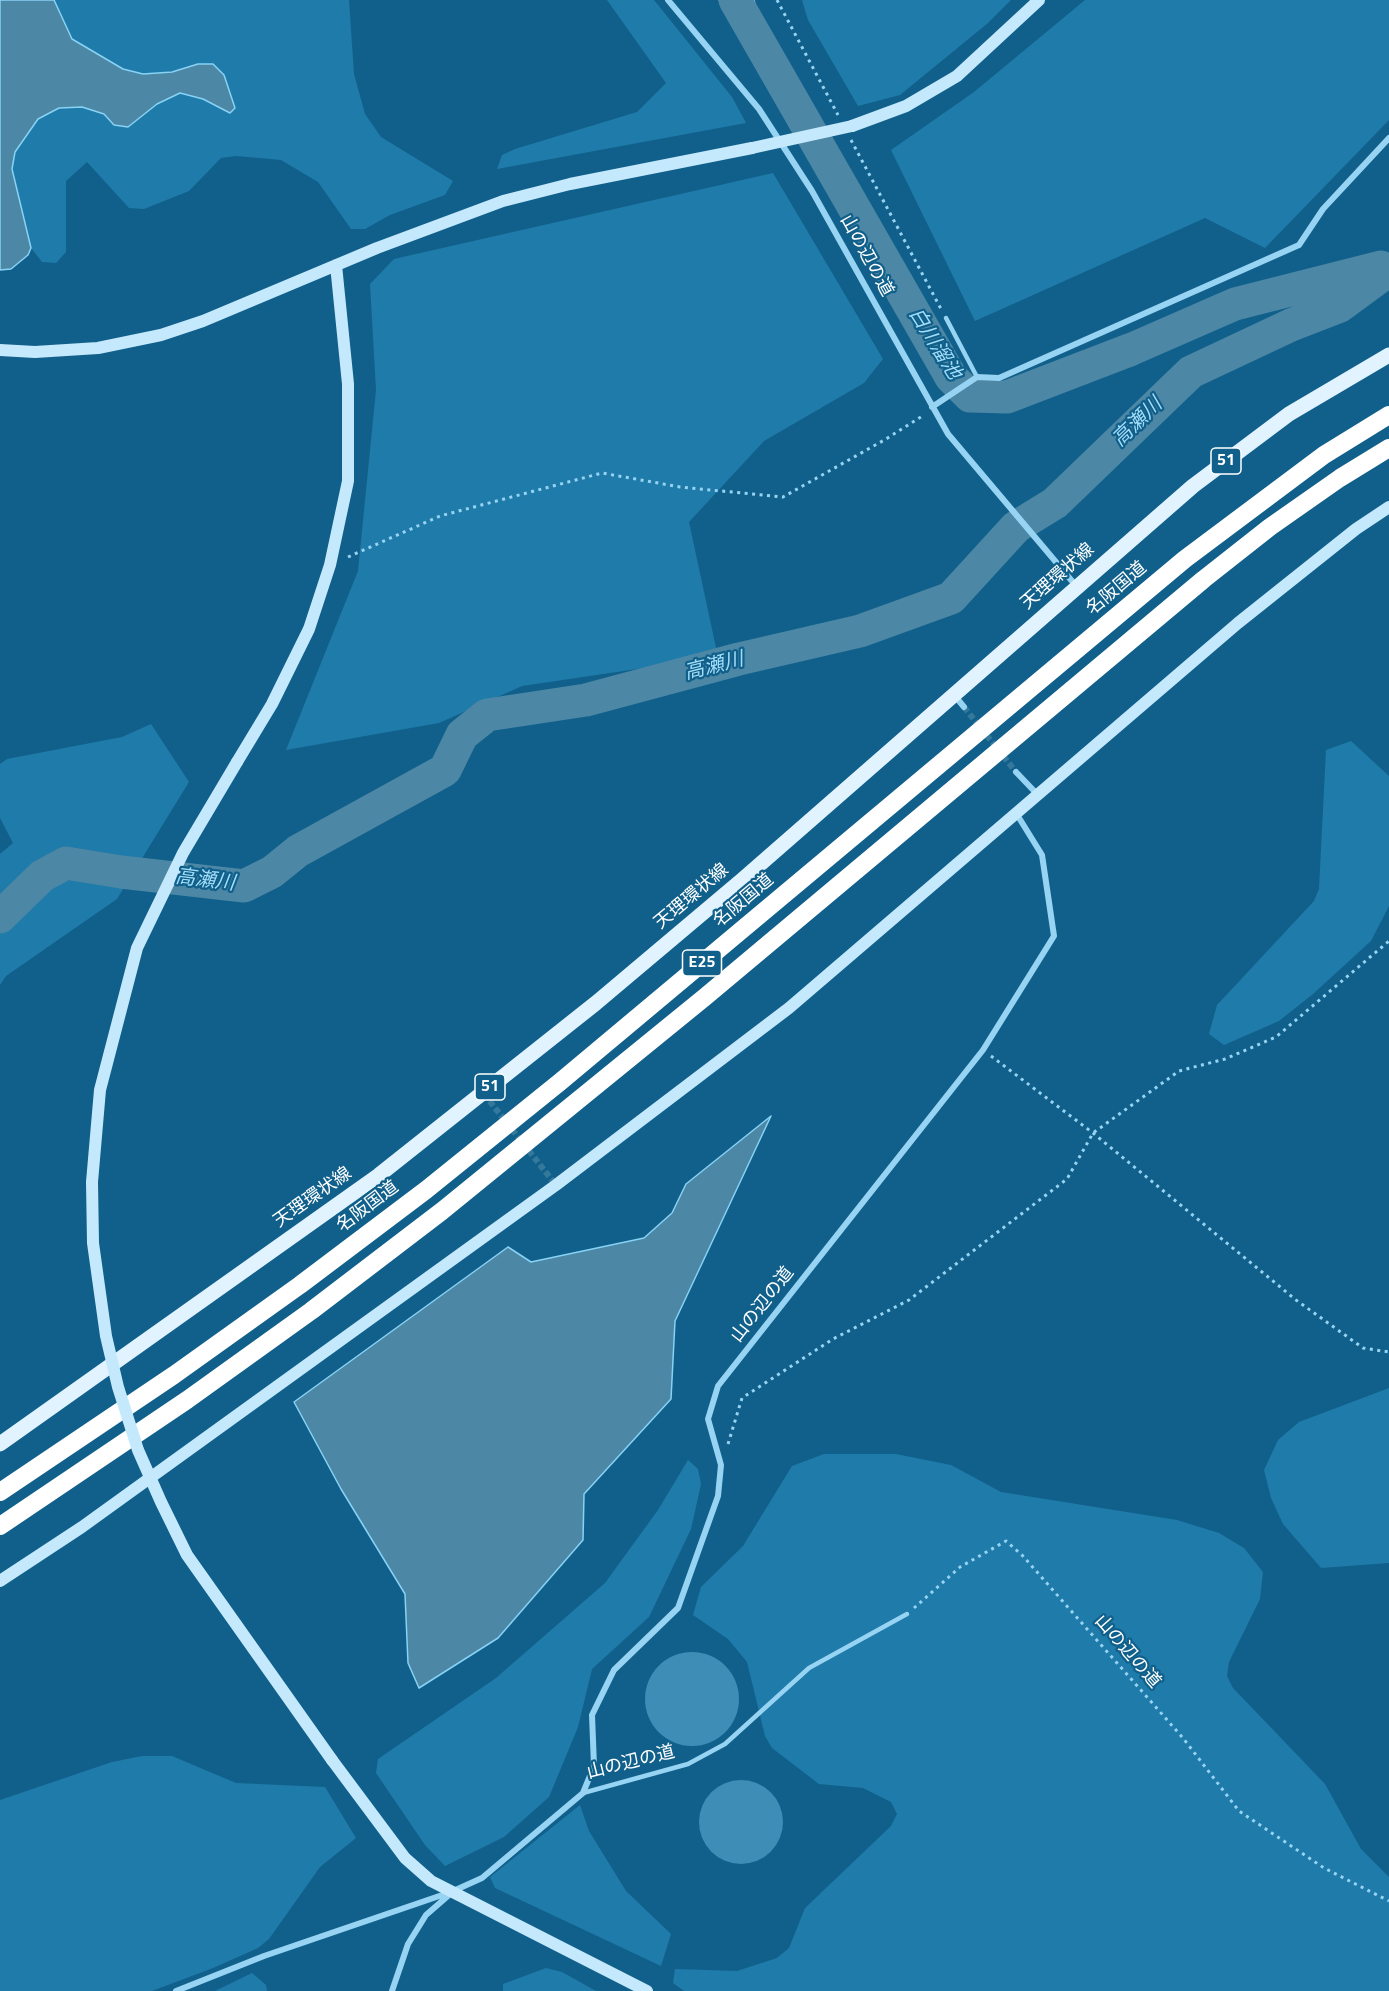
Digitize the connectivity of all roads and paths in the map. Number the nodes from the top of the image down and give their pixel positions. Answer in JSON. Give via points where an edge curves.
{"nodes":[{"id":1,"x":668,"y":0,"type":"edge"},
{"id":2,"x":1039,"y":0,"type":"edge"},
{"id":3,"x":779,"y":1,"type":"edge"},
{"id":4,"x":840,"y":118,"type":"dead end"},
{"id":5,"x":1389,"y":138,"type":"edge"},
{"id":6,"x":851,"y":139,"type":"dead end"},
{"id":7,"x":336,"y":266,"type":"junction"},
{"id":8,"x":946,"y":318,"type":"joint"},
{"id":9,"x":0,"y":350,"type":"edge"},
{"id":10,"x":1389,"y":355,"type":"edge"},
{"id":11,"x":977,"y":377,"type":"junction"},
{"id":12,"x":932,"y":407,"type":"junction"},
{"id":13,"x":1389,"y":415,"type":"edge"},
{"id":14,"x":1389,"y":448,"type":"edge"},
{"id":15,"x":1389,"y":456,"type":"edge"},
{"id":16,"x":1340,"y":478,"type":"junction"},
{"id":17,"x":1389,"y":507,"type":"edge"},
{"id":18,"x":330,"y":565,"type":"junction"},
{"id":19,"x":1077,"y":587,"type":"junction"},
{"id":20,"x":953,"y":695,"type":"junction"},
{"id":21,"x":964,"y":707,"type":"tunnel mouth"},
{"id":22,"x":1016,"y":772,"type":"tunnel mouth"},
{"id":23,"x":1037,"y":794,"type":"junction"},
{"id":24,"x":1016,"y":813,"type":"junction"},
{"id":25,"x":1389,"y":941,"type":"edge"},
{"id":26,"x":983,"y":1050,"type":"junction"},
{"id":27,"x":1093,"y":1133,"type":"junction"},
{"id":28,"x":1389,"y":1352,"type":"edge"},
{"id":29,"x":0,"y":1444,"type":"edge"},
{"id":30,"x":721,"y":1465,"type":"junction"},
{"id":31,"x":0,"y":1492,"type":"edge"},
{"id":32,"x":0,"y":1526,"type":"edge"},
{"id":33,"x":0,"y":1581,"type":"edge"},
{"id":34,"x":907,"y":1614,"type":"joint"},
{"id":35,"x":583,"y":1793,"type":"junction"},
{"id":36,"x":451,"y":1892,"type":"junction"},
{"id":37,"x":1389,"y":1901,"type":"edge"},
{"id":38,"x":176,"y":1991,"type":"edge"},
{"id":39,"x":392,"y":1991,"type":"edge"},
{"id":40,"x":647,"y":1991,"type":"edge"}],
"edges":[{"from":1,"to":12,"type":"street","name":"山の辺の道","via":[[759,109],[806,182]]},
{"from":2,"to":7,"type":"street","bridge":true,"via":[[957,76],[906,106],[852,126],[503,201]]},
{"from":3,"to":4,"type":"path"},
{"from":5,"to":11,"type":"street","via":[[1323,208],[1299,245],[999,378]]},
{"from":6,"to":8,"type":"path"},
{"from":7,"to":9,"type":"street","via":[[161,335],[98,348]]},
{"from":7,"to":18,"type":"street","via":[[348,384],[348,482]]},
{"from":8,"to":11,"type":"lane"},
{"from":10,"to":19,"type":"main road","name":"天理環状線","number":"51","via":[[1289,414],[1193,486]]},
{"from":11,"to":12,"type":"street"},
{"from":12,"to":18,"type":"path","via":[[921,418],[783,497],[680,487],[602,473],[440,516]]},
{"from":12,"to":19,"type":"street","name":"山の辺の道","via":[[948,434]]},
{"from":13,"to":31,"type":"highway","name":"名阪国道","number":"E25","via":[[1324,455],[1185,558],[569,1075],[426,1190],[184,1368]]},
{"from":14,"to":16,"type":"highway","number":"E25"},
{"from":15,"to":16,"type":"highway"},
{"from":16,"to":32,"type":"highway","number":"E25","via":[[1204,579],[650,1043],[442,1211],[196,1393]]},
{"from":17,"to":23,"type":"street","via":[[1238,623]]},
{"from":18,"to":36,"type":"street","bridge":true,"via":[[309,629],[272,704],[183,853],[137,948],[100,1090],[92,1182],[94,1254],[118,1387],[138,1450],[187,1555],[405,1858],[431,1881]]},
{"from":19,"to":20,"type":"main road","name":"天理環状線","number":"51"},
{"from":20,"to":21,"type":"street"},
{"from":20,"to":29,"type":"main road","name":"天理環状線","number":"51","via":[[597,1003],[380,1175]]},
{"from":22,"to":23,"type":"street"},
{"from":23,"to":24,"type":"street"},
{"from":24,"to":26,"type":"street","name":"山の辺の道","via":[[1042,855],[1054,936]]},
{"from":24,"to":33,"type":"street","via":[[789,1008],[556,1185],[92,1520]]},
{"from":25,"to":27,"type":"path","via":[[1276,1037],[1225,1059],[1179,1071]]},
{"from":26,"to":27,"type":"path"},
{"from":26,"to":30,"type":"street","name":"山の辺の道","via":[[718,1386],[708,1419]]},
{"from":27,"to":28,"type":"path","via":[[1296,1300],[1364,1348]]},
{"from":27,"to":30,"type":"path","via":[[1066,1179],[909,1300],[833,1339],[742,1398]]},
{"from":30,"to":35,"type":"street","name":"山の辺の道","via":[[718,1496],[678,1608],[614,1670],[592,1715],[594,1766]]},
{"from":34,"to":35,"type":"lane","name":"山の辺の道","via":[[809,1668],[725,1744],[688,1764]]},
{"from":34,"to":37,"type":"path","name":"山の辺の道","via":[[960,1567],[1006,1541],[1183,1738],[1239,1811],[1324,1868]]},
{"from":35,"to":36,"type":"street","via":[[482,1878]]},
{"from":36,"to":38,"type":"street","via":[[264,1956]]},
{"from":36,"to":39,"type":"street","via":[[426,1915],[408,1944]]},
{"from":36,"to":40,"type":"street"}]}
